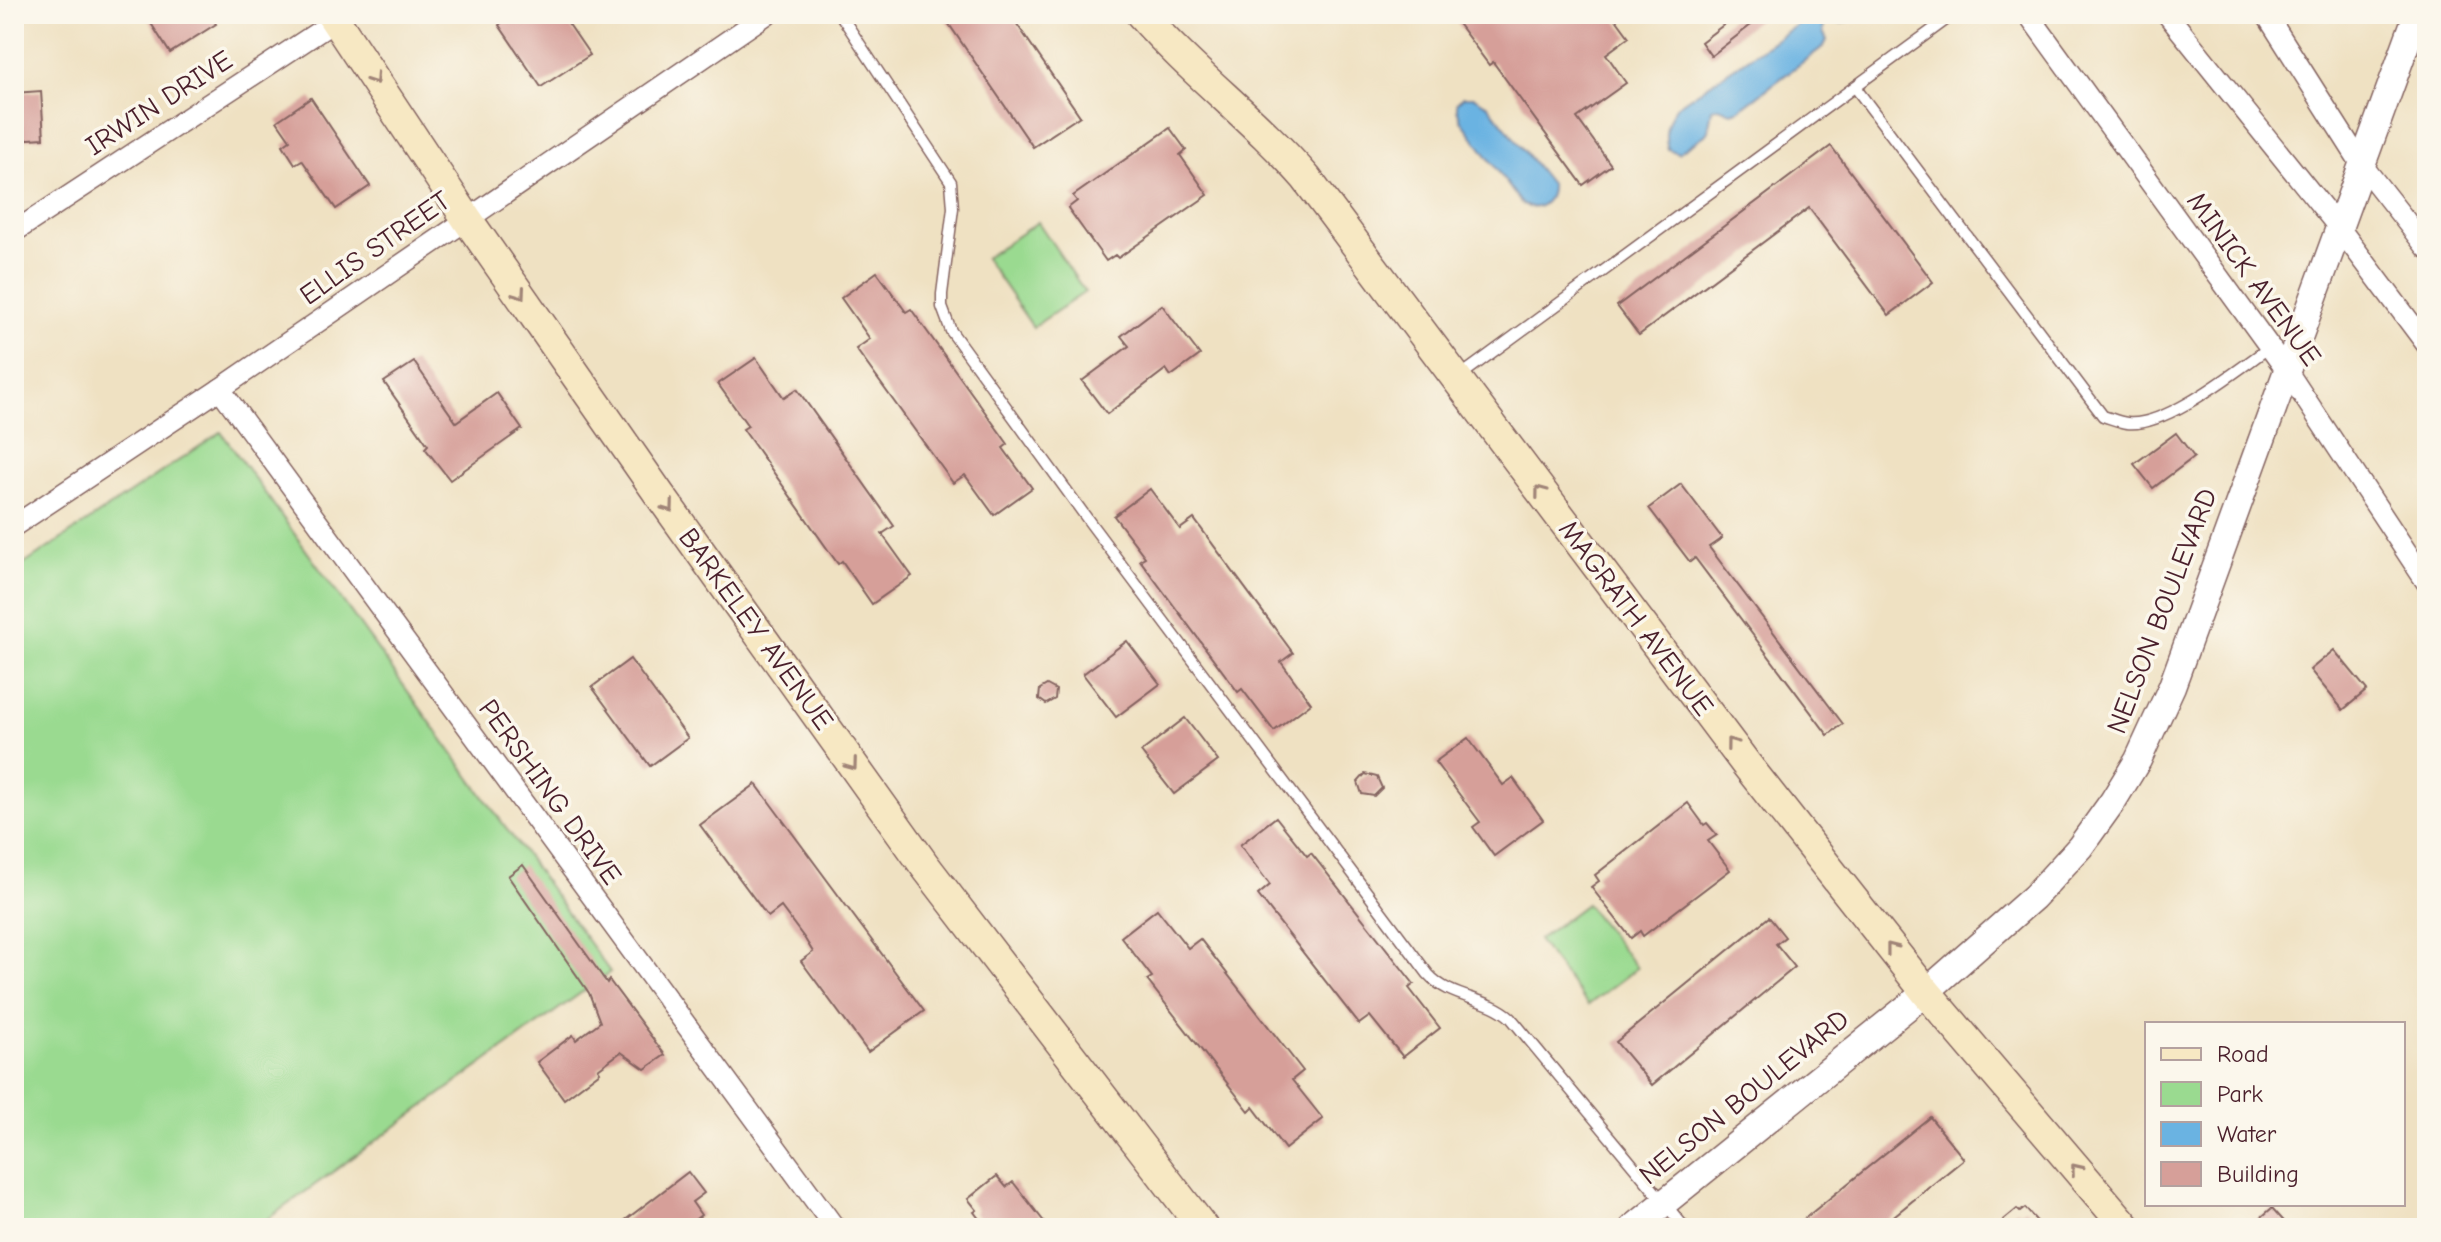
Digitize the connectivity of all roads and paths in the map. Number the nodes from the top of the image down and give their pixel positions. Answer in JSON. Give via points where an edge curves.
{"nodes":[{"id":1,"x":767,"y":14,"type":"edge"},
{"id":2,"x":840,"y":14,"type":"edge"},
{"id":3,"x":1141,"y":14,"type":"edge"},
{"id":4,"x":1954,"y":14,"type":"edge"},
{"id":5,"x":2028,"y":14,"type":"edge"},
{"id":6,"x":2167,"y":14,"type":"edge"},
{"id":7,"x":2266,"y":14,"type":"edge"},
{"id":8,"x":2417,"y":14,"type":"edge"},
{"id":9,"x":333,"y":17,"type":"edge"},
{"id":10,"x":1855,"y":87,"type":"junction"},
{"id":11,"x":2362,"y":165,"type":"junction"},
{"id":12,"x":467,"y":219,"type":"junction"},
{"id":13,"x":2340,"y":229,"type":"junction"},
{"id":14,"x":14,"y":232,"type":"edge"},
{"id":15,"x":2427,"y":248,"type":"edge"},
{"id":16,"x":2427,"y":345,"type":"edge"},
{"id":17,"x":2270,"y":347,"type":"junction"},
{"id":18,"x":2287,"y":371,"type":"junction"},
{"id":19,"x":1455,"y":379,"type":"junction"},
{"id":20,"x":220,"y":389,"type":"junction"},
{"id":21,"x":14,"y":526,"type":"edge"},
{"id":22,"x":2427,"y":583,"type":"edge"},
{"id":23,"x":1926,"y":992,"type":"junction"},
{"id":24,"x":1664,"y":1203,"type":"junction"},
{"id":25,"x":835,"y":1228,"type":"edge"},
{"id":26,"x":1203,"y":1228,"type":"edge"},
{"id":27,"x":1633,"y":1228,"type":"edge"},
{"id":28,"x":1685,"y":1228,"type":"edge"},
{"id":29,"x":2127,"y":1228,"type":"edge"}],
"edges":[{"from":1,"to":12,"type":"street","name":"ELLIS STREET"},
{"from":2,"to":24,"type":"lane","via":[[951,182],[953,208],[942,294],[951,331],[1428,974],[1448,991],[1495,1006],[1511,1018]]},
{"from":3,"to":19,"type":"main road","name":"MAGRATH AVENUE","via":[[1298,169]]},
{"from":4,"to":10,"type":"lane"},
{"from":5,"to":17,"type":"street","name":"MINICK AVENUE"},
{"from":6,"to":13,"type":"street"},
{"from":7,"to":11,"type":"street"},
{"from":8,"to":11,"type":"street","name":"NELSON BOULEVARD"},
{"from":9,"to":12,"type":"main road","name":"BARKELEY AVENUE","one_way":true},
{"from":9,"to":14,"type":"street","name":"IRWIN DRIVE"},
{"from":10,"to":17,"type":"lane","via":[[2103,416],[2129,423],[2162,416]]},
{"from":10,"to":19,"type":"lane"},
{"from":11,"to":13,"type":"street","name":"NELSON BOULEVARD"},
{"from":11,"to":15,"type":"street"},
{"from":12,"to":20,"type":"street","name":"ELLIS STREET"},
{"from":12,"to":26,"type":"main road","name":"BARKELEY AVENUE","one_way":true,"via":[[925,866]]},
{"from":13,"to":16,"type":"street"},
{"from":13,"to":18,"type":"street","name":"NELSON BOULEVARD"},
{"from":17,"to":18,"type":"street","name":"MINICK AVENUE"},
{"from":18,"to":22,"type":"street","name":"MINICK AVENUE"},
{"from":18,"to":23,"type":"street","name":"NELSON BOULEVARD","via":[[2172,686],[2127,780],[2059,872]]},
{"from":23,"to":19,"type":"main road","name":"MAGRATH AVENUE","one_way":true},
{"from":20,"to":21,"type":"street","name":"ELLIS STREET"},
{"from":20,"to":25,"type":"street","name":"PERSHING DRIVE"},
{"from":23,"to":24,"type":"street","name":"NELSON BOULEVARD"},
{"from":29,"to":23,"type":"main road","name":"MAGRATH AVENUE","one_way":true},
{"from":24,"to":27,"type":"street","name":"NELSON BOULEVARD"},
{"from":24,"to":28,"type":"lane"}]}
